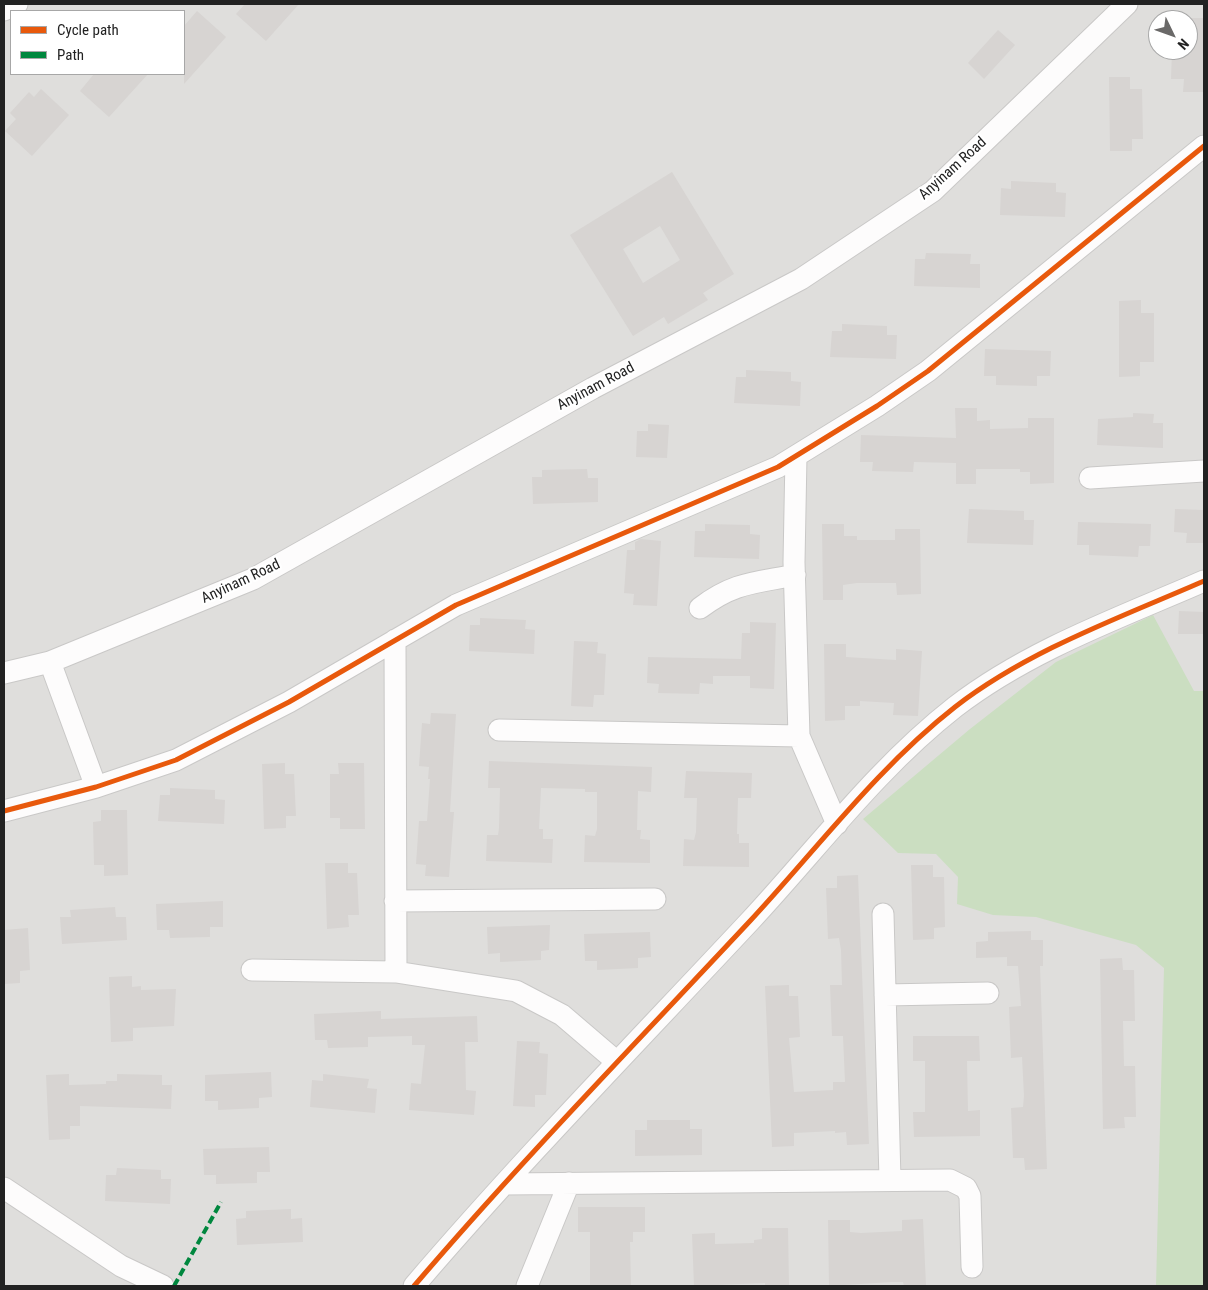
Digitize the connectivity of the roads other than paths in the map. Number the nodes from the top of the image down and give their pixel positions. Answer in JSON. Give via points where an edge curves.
{"nodes":[{"id":1,"x":18,"y":4,"type":"edge"},
{"id":2,"x":1127,"y":4,"type":"edge"},
{"id":3,"x":4,"y":10,"type":"edge"},
{"id":4,"x":1204,"y":146,"type":"edge"},
{"id":5,"x":796,"y":456,"type":"junction"},
{"id":6,"x":1204,"y":471,"type":"edge"},
{"id":7,"x":1090,"y":478,"type":"dead end"},
{"id":8,"x":795,"y":575,"type":"junction"},
{"id":9,"x":1204,"y":580,"type":"edge"},
{"id":10,"x":700,"y":608,"type":"dead end"},
{"id":11,"x":395,"y":640,"type":"junction"},
{"id":12,"x":50,"y":662,"type":"junction"},
{"id":13,"x":4,"y":673,"type":"edge"},
{"id":14,"x":499,"y":730,"type":"dead end"},
{"id":15,"x":799,"y":736,"type":"junction"},
{"id":16,"x":96,"y":787,"type":"junction"},
{"id":17,"x":4,"y":811,"type":"edge"},
{"id":18,"x":838,"y":824,"type":"junction"},
{"id":19,"x":655,"y":899,"type":"dead end"},
{"id":20,"x":395,"y":901,"type":"junction"},
{"id":21,"x":883,"y":914,"type":"dead end"},
{"id":22,"x":252,"y":970,"type":"dead end"},
{"id":23,"x":396,"y":972,"type":"junction"},
{"id":24,"x":988,"y":993,"type":"dead end"},
{"id":25,"x":885,"y":995,"type":"junction"},
{"id":26,"x":617,"y":1062,"type":"junction"},
{"id":27,"x":890,"y":1180,"type":"junction"},
{"id":28,"x":569,"y":1183,"type":"junction"},
{"id":29,"x":504,"y":1184,"type":"junction"},
{"id":30,"x":4,"y":1188,"type":"edge"},
{"id":31,"x":972,"y":1267,"type":"dead end"},
{"id":32,"x":163,"y":1286,"type":"edge"},
{"id":33,"x":414,"y":1286,"type":"edge"},
{"id":34,"x":527,"y":1286,"type":"edge"}],
"edges":[{"from":1,"to":3,"type":"street"},
{"from":2,"to":12,"type":"street","name":"Anyinam Road","via":[[933,191],[801,279],[593,388],[253,579]]},
{"from":4,"to":5,"type":"street","via":[[928,371]]},
{"from":5,"to":8,"type":"street"},
{"from":5,"to":11,"type":"street","via":[[778,467],[456,605]]},
{"from":6,"to":7,"type":"street"},
{"from":8,"to":10,"type":"street","via":[[734,586]]},
{"from":8,"to":15,"type":"street"},
{"from":9,"to":18,"type":"street","via":[[1035,655],[963,702],[886,769]]},
{"from":11,"to":16,"type":"street","via":[[289,702],[176,760]]},
{"from":11,"to":20,"type":"street"},
{"from":12,"to":13,"type":"street","name":"Anyinam Road"},
{"from":12,"to":16,"type":"street"},
{"from":14,"to":15,"type":"street"},
{"from":15,"to":18,"type":"street"},
{"from":16,"to":17,"type":"street"},
{"from":18,"to":26,"type":"street"},
{"from":19,"to":20,"type":"street"},
{"from":20,"to":23,"type":"street"},
{"from":21,"to":25,"type":"street"},
{"from":22,"to":23,"type":"street"},
{"from":23,"to":26,"type":"street","via":[[516,991],[562,1015]]},
{"from":24,"to":25,"type":"street"},
{"from":25,"to":27,"type":"street"},
{"from":26,"to":29,"type":"street"},
{"from":27,"to":28,"type":"street"},
{"from":27,"to":31,"type":"street","via":[[950,1180],[966,1188],[970,1196]]},
{"from":28,"to":29,"type":"street"},
{"from":28,"to":34,"type":"street"},
{"from":29,"to":33,"type":"street"},
{"from":30,"to":32,"type":"street","via":[[121,1266]]}]}
